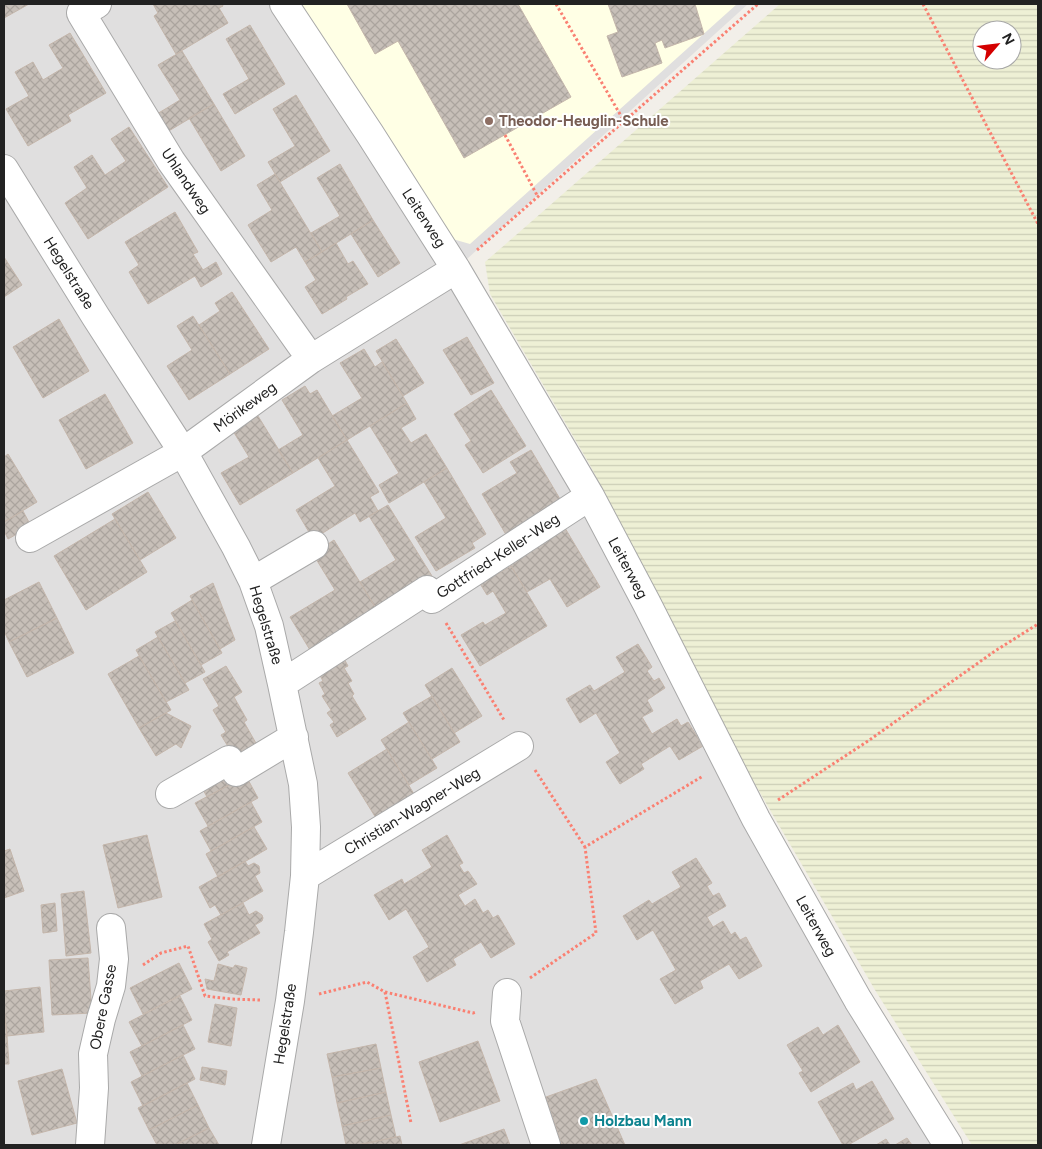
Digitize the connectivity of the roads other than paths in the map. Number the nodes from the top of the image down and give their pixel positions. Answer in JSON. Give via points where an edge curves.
{"nodes":[{"id":1,"x":97,"y":4,"type":"edge"},
{"id":2,"x":284,"y":4,"type":"edge"},
{"id":3,"x":4,"y":169,"type":"edge"},
{"id":4,"x":456,"y":268,"type":"junction"},
{"id":5,"x":311,"y":359,"type":"junction"},
{"id":6,"x":183,"y":452,"type":"junction"},
{"id":7,"x":590,"y":496,"type":"junction"},
{"id":8,"x":30,"y":538,"type":"dead end"},
{"id":9,"x":314,"y":545,"type":"dead end"},
{"id":10,"x":253,"y":581,"type":"junction"},
{"id":11,"x":282,"y":684,"type":"junction"},
{"id":12,"x":294,"y":737,"type":"junction"},
{"id":13,"x":520,"y":746,"type":"dead end"},
{"id":14,"x":170,"y":794,"type":"dead end"},
{"id":15,"x":305,"y":876,"type":"junction"},
{"id":16,"x":111,"y":928,"type":"dead end"},
{"id":17,"x":507,"y":993,"type":"road end"},
{"id":18,"x":90,"y":1145,"type":"edge"},
{"id":19,"x":266,"y":1145,"type":"edge"},
{"id":20,"x":546,"y":1145,"type":"edge"},
{"id":21,"x":948,"y":1145,"type":"edge"}],
"edges":[{"from":1,"to":5,"type":"street","name":"Uhlandweg","via":[[81,13],[87,23],[171,161]]},
{"from":2,"to":4,"type":"street","name":"Leiterweg"},
{"from":3,"to":6,"type":"street","name":"Hegelstraße"},
{"from":4,"to":5,"type":"street","name":"Mörikeweg"},
{"from":4,"to":7,"type":"street","name":"Leiterweg"},
{"from":5,"to":6,"type":"street","name":"Mörikeweg"},
{"from":6,"to":8,"type":"street","name":"Mörikeweg"},
{"from":6,"to":10,"type":"street","name":"Hegelstraße"},
{"from":7,"to":11,"type":"street","name":"Gottfried-Keller-Weg","via":[[432,599],[427,590]]},
{"from":7,"to":21,"type":"street","name":"Leiterweg","via":[[756,819],[858,1000]]},
{"from":9,"to":10,"type":"street"},
{"from":10,"to":11,"type":"street","name":"Hegelstraße","via":[[269,626]]},
{"from":11,"to":12,"type":"street","name":"Hegelstraße"},
{"from":12,"to":14,"type":"street","via":[[236,772],[229,760]]},
{"from":12,"to":15,"type":"street","name":"Hegelstraße","via":[[303,784]]},
{"from":13,"to":15,"type":"street","name":"Christian-Wagner-Weg"},
{"from":15,"to":19,"type":"street","name":"Hegelstraße","via":[[290,1001]]},
{"from":16,"to":18,"type":"street","name":"Obere Gasse","via":[[114,959],[111,986],[93,1054]]},
{"from":17,"to":20,"type":"street","via":[[505,1021]]}]}
